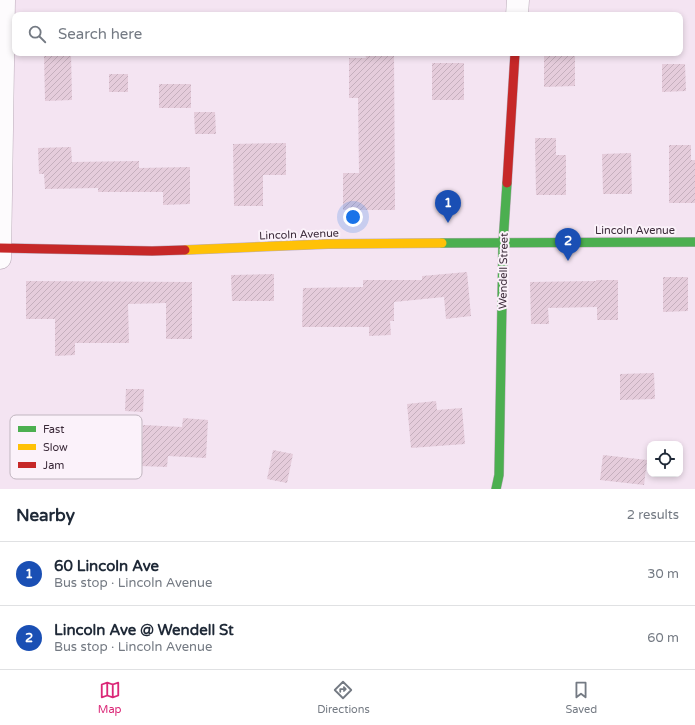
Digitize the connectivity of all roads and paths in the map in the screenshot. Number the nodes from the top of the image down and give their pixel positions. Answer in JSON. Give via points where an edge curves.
{"nodes":[{"id":1,"x":4,"y":0,"type":"edge"},
{"id":2,"x":518,"y":0,"type":"edge"},
{"id":3,"x":518,"y":12,"type":"edge"},
{"id":4,"x":515,"y":56,"type":"edge"},
{"id":5,"x":695,"y":242,"type":"edge"},
{"id":6,"x":502,"y":243,"type":"junction"},
{"id":7,"x":0,"y":248,"type":"edge"},
{"id":8,"x":0,"y":258,"type":"edge"},
{"id":9,"x":496,"y":489,"type":"edge"}],
"edges":[{"from":1,"to":7,"type":"street"},
{"from":2,"to":3,"type":"street"},
{"from":4,"to":6,"type":"main road","name":"Wendell Street"},
{"from":5,"to":6,"type":"main road","name":"Lincoln Avenue"},
{"from":6,"to":7,"type":"main road","name":"Lincoln Avenue","via":[[328,244],[152,251]]},
{"from":6,"to":9,"type":"main road","name":"Wendell Street","via":[[499,475]]},
{"from":7,"to":8,"type":"street"}]}
